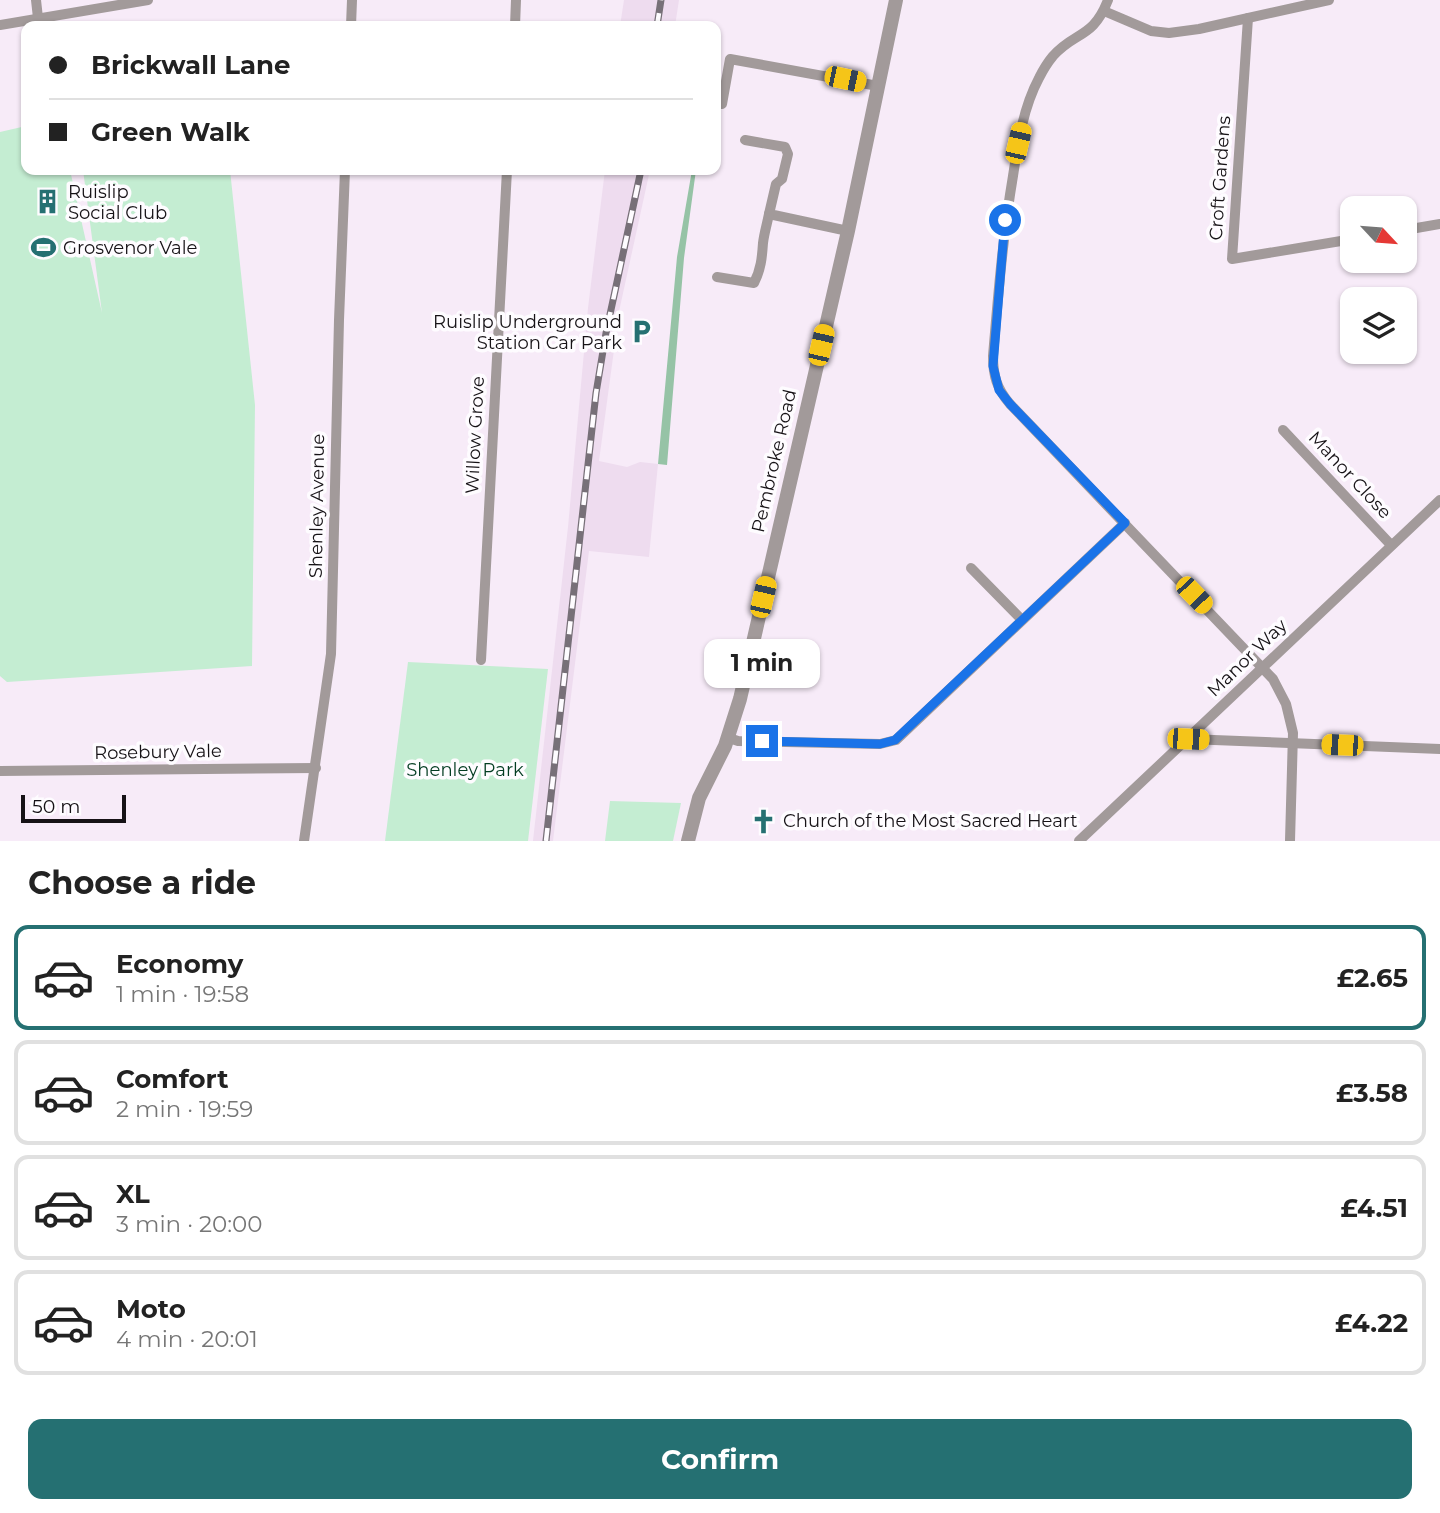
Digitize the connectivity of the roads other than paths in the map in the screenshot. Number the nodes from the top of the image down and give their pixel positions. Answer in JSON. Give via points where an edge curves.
{"nodes":[{"id":1,"x":36,"y":0,"type":"edge"},
{"id":2,"x":148,"y":0,"type":"edge"},
{"id":3,"x":352,"y":0,"type":"edge"},
{"id":4,"x":516,"y":0,"type":"edge"},
{"id":5,"x":896,"y":0,"type":"edge"},
{"id":6,"x":1329,"y":0,"type":"edge"},
{"id":7,"x":1106,"y":6,"type":"edge"},
{"id":8,"x":38,"y":18,"type":"junction"},
{"id":9,"x":1248,"y":18,"type":"junction"},
{"id":10,"x":21,"y":21,"type":"edge"},
{"id":11,"x":22,"y":21,"type":"edge"},
{"id":12,"x":351,"y":21,"type":"edge"},
{"id":13,"x":515,"y":21,"type":"edge"},
{"id":14,"x":0,"y":25,"type":"edge"},
{"id":15,"x":878,"y":86,"type":"junction"},
{"id":16,"x":722,"y":104,"type":"dead end"},
{"id":17,"x":745,"y":140,"type":"dead end"},
{"id":18,"x":345,"y":175,"type":"edge"},
{"id":19,"x":507,"y":175,"type":"edge"},
{"id":20,"x":769,"y":214,"type":"junction"},
{"id":21,"x":1440,"y":224,"type":"edge"},
{"id":22,"x":1418,"y":228,"type":"edge"},
{"id":23,"x":848,"y":231,"type":"junction"},
{"id":24,"x":1340,"y":241,"type":"edge"},
{"id":25,"x":717,"y":277,"type":"dead end"},
{"id":26,"x":1283,"y":430,"type":"dead end"},
{"id":27,"x":1440,"y":500,"type":"edge"},
{"id":28,"x":1125,"y":523,"type":"junction"},
{"id":29,"x":1391,"y":545,"type":"junction"},
{"id":30,"x":971,"y":568,"type":"dead end"},
{"id":31,"x":1022,"y":620,"type":"junction"},
{"id":32,"x":481,"y":660,"type":"dead end"},
{"id":33,"x":1263,"y":667,"type":"junction"},
{"id":34,"x":729,"y":738,"type":"junction"},
{"id":35,"x":1188,"y":739,"type":"junction"},
{"id":36,"x":1293,"y":743,"type":"junction"},
{"id":37,"x":1440,"y":749,"type":"edge"},
{"id":38,"x":316,"y":768,"type":"junction"},
{"id":39,"x":0,"y":771,"type":"edge"},
{"id":40,"x":304,"y":841,"type":"edge"},
{"id":41,"x":688,"y":841,"type":"edge"},
{"id":42,"x":1079,"y":841,"type":"edge"},
{"id":43,"x":1290,"y":841,"type":"edge"}],
"edges":[{"from":1,"to":8,"type":"street"},
{"from":2,"to":8,"type":"street"},
{"from":3,"to":12,"type":"street"},
{"from":4,"to":13,"type":"street"},
{"from":5,"to":15,"type":"street","name":"Pembroke Road"},
{"from":6,"to":9,"type":"street"},
{"from":7,"to":9,"type":"street","via":[[1141,27],[1160,32]]},
{"from":7,"to":28,"type":"street","via":[[1089,30],[1047,64],[1032,94],[1005,220],[993,356],[996,382],[1010,404]]},
{"from":8,"to":11,"type":"street"},
{"from":9,"to":24,"type":"street","name":"Croft Gardens","via":[[1232,259]]},
{"from":10,"to":14,"type":"street"},
{"from":15,"to":16,"type":"street","via":[[730,59]]},
{"from":15,"to":23,"type":"street","name":"Pembroke Road"},
{"from":17,"to":20,"type":"street","via":[[785,147],[788,155]]},
{"from":18,"to":38,"type":"street","name":"Shenley Avenue","via":[[331,654]]},
{"from":19,"to":32,"type":"street","name":"Willow Grove"},
{"from":20,"to":23,"type":"street"},
{"from":20,"to":25,"type":"street","via":[[754,283]]},
{"from":21,"to":22,"type":"street"},
{"from":23,"to":34,"type":"street","name":"Pembroke Road"},
{"from":26,"to":29,"type":"street","name":"Manor Close"},
{"from":27,"to":29,"type":"street","name":"Manor Way"},
{"from":28,"to":31,"type":"street"},
{"from":28,"to":33,"type":"street"},
{"from":29,"to":33,"type":"street","name":"Manor Way"},
{"from":30,"to":31,"type":"street"},
{"from":31,"to":34,"type":"street","via":[[890,743]]},
{"from":33,"to":35,"type":"street","name":"Manor Way"},
{"from":33,"to":36,"type":"street","via":[[1286,704]]},
{"from":34,"to":41,"type":"street","name":"Pembroke Road","via":[[699,798]]},
{"from":35,"to":36,"type":"street"},
{"from":35,"to":42,"type":"street","name":"Manor Way"},
{"from":36,"to":37,"type":"street"},
{"from":36,"to":43,"type":"street"},
{"from":38,"to":39,"type":"street","name":"Rosebury Vale"},
{"from":38,"to":40,"type":"street","name":"Shenley Avenue"}]}
